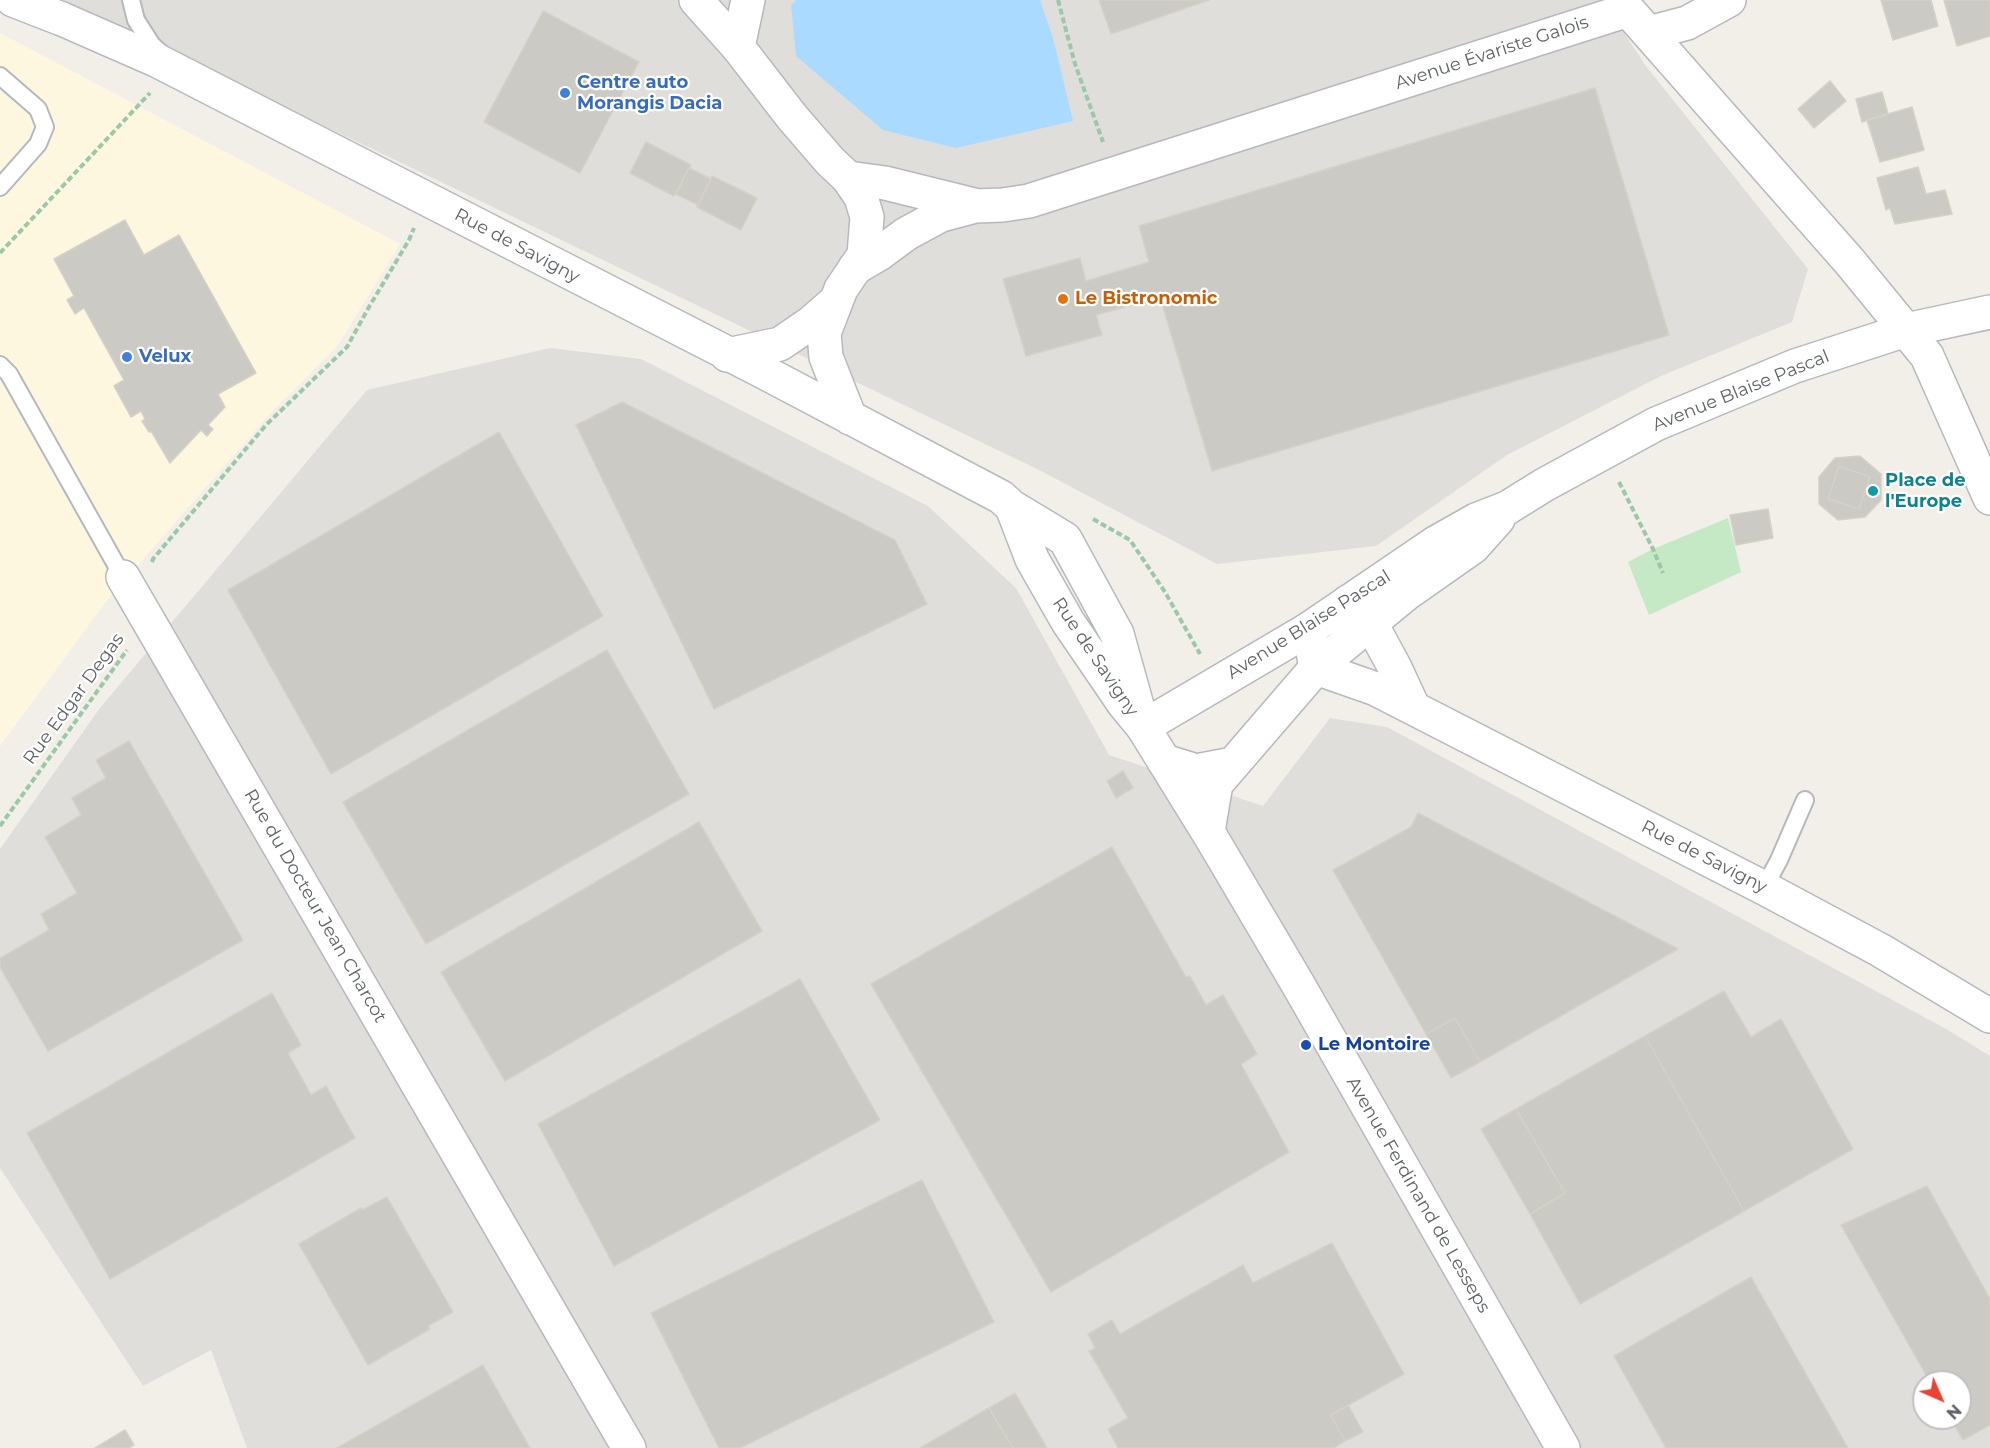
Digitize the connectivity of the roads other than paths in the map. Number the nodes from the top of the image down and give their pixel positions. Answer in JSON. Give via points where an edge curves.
{"nodes":[{"id":1,"x":13,"y":0,"type":"edge"},
{"id":2,"x":131,"y":0,"type":"edge"},
{"id":3,"x":696,"y":0,"type":"edge"},
{"id":4,"x":748,"y":0,"type":"edge"},
{"id":5,"x":1729,"y":0,"type":"edge"},
{"id":6,"x":1633,"y":14,"type":"edge"},
{"id":7,"x":738,"y":47,"type":"junction"},
{"id":8,"x":0,"y":76,"type":"edge"},
{"id":9,"x":190,"y":78,"type":"junction"},
{"id":10,"x":848,"y":178,"type":"junction"},
{"id":11,"x":0,"y":187,"type":"edge"},
{"id":12,"x":975,"y":206,"type":"junction"},
{"id":13,"x":855,"y":268,"type":"junction"},
{"id":14,"x":837,"y":300,"type":"junction"},
{"id":15,"x":1990,"y":312,"type":"edge"},
{"id":16,"x":1906,"y":330,"type":"junction"},
{"id":17,"x":728,"y":355,"type":"junction"},
{"id":18,"x":0,"y":365,"type":"edge"},
{"id":19,"x":850,"y":418,"type":"junction"},
{"id":20,"x":1990,"y":498,"type":"edge"},
{"id":21,"x":123,"y":577,"type":"joint"},
{"id":22,"x":1359,"y":612,"type":"junction"},
{"id":23,"x":1309,"y":629,"type":"junction"},
{"id":24,"x":1316,"y":668,"type":"junction"},
{"id":25,"x":1413,"y":707,"type":"junction"},
{"id":26,"x":1143,"y":727,"type":"junction"},
{"id":27,"x":1164,"y":761,"type":"junction"},
{"id":28,"x":1233,"y":764,"type":"junction"},
{"id":29,"x":1805,"y":800,"type":"dead end"},
{"id":30,"x":1208,"y":831,"type":"junction"},
{"id":31,"x":1764,"y":888,"type":"junction"},
{"id":32,"x":1990,"y":1016,"type":"edge"},
{"id":33,"x":629,"y":1448,"type":"edge"},
{"id":34,"x":1563,"y":1448,"type":"edge"}],
"edges":[{"from":1,"to":9,"type":"street","name":"Rue de Savigny"},
{"from":2,"to":9,"type":"lane","via":[[136,20],[152,45]]},
{"from":3,"to":7,"type":"street","name":"Avenue Évariste Galois"},
{"from":4,"to":7,"type":"street"},
{"from":5,"to":6,"type":"street","name":"Avenue Évariste Galois","via":[[1687,23]]},
{"from":6,"to":12,"type":"street","name":"Avenue Évariste Galois","via":[[1029,201]]},
{"from":6,"to":16,"type":"street"},
{"from":7,"to":10,"type":"street","name":"Avenue Évariste Galois","via":[[792,117]]},
{"from":8,"to":11,"type":"lane","via":[[38,109],[45,127],[38,144]]},
{"from":9,"to":17,"type":"street","name":"Rue de Savigny"},
{"from":10,"to":12,"type":"street","name":"Avenue Évariste Galois","via":[[885,183]]},
{"from":10,"to":13,"type":"street","name":"Avenue Évariste Galois","via":[[861,197],[867,217],[864,255]]},
{"from":12,"to":13,"type":"street","name":"Avenue Évariste Galois","via":[[941,215]]},
{"from":13,"to":14,"type":"street","name":"Avenue Évariste Galois"},
{"from":14,"to":17,"type":"street","via":[[780,344]]},
{"from":14,"to":19,"type":"street","name":"Avenue Évariste Galois","via":[[824,333],[826,357]]},
{"from":15,"to":16,"type":"street","name":"Avenue Blaise Pascal"},
{"from":16,"to":20,"type":"street","via":[[1927,356]]},
{"from":16,"to":22,"type":"street","name":"Avenue Blaise Pascal","via":[[1795,366],[1656,424],[1507,508],[1473,547],[1406,594]]},
{"from":17,"to":19,"type":"street","name":"Rue de Savigny"},
{"from":18,"to":21,"type":"lane","name":"Rue du Docteur Jean Charcot","via":[[9,374]]},
{"from":19,"to":26,"type":"street","name":"Rue de Savigny","via":[[1001,497],[1012,507],[1032,559],[1068,622]]},
{"from":21,"to":33,"type":"street","name":"Rue du Docteur Jean Charcot"},
{"from":22,"to":23,"type":"street","name":"Avenue Blaise Pascal"},
{"from":22,"to":24,"type":"street","name":"Avenue Blaise Pascal"},
{"from":22,"to":25,"type":"street","via":[[1395,668]]},
{"from":23,"to":24,"type":"street"},
{"from":23,"to":26,"type":"street","name":"Avenue Blaise Pascal"},
{"from":24,"to":25,"type":"street","name":"Rue de Savigny"},
{"from":24,"to":28,"type":"street","name":"Avenue Blaise Pascal"},
{"from":25,"to":31,"type":"street","name":"Rue de Savigny"},
{"from":26,"to":27,"type":"street","name":"Avenue Ferdinand de Lesseps"},
{"from":27,"to":28,"type":"street","via":[[1196,771]]},
{"from":27,"to":30,"type":"street","name":"Avenue Ferdinand de Lesseps"},
{"from":28,"to":30,"type":"street","name":"Avenue Blaise Pascal","via":[[1216,784]]},
{"from":29,"to":31,"type":"lane"},
{"from":30,"to":34,"type":"street","name":"Avenue Ferdinand de Lesseps"},
{"from":31,"to":32,"type":"street","name":"Rue de Savigny","via":[[1880,950]]}]}
